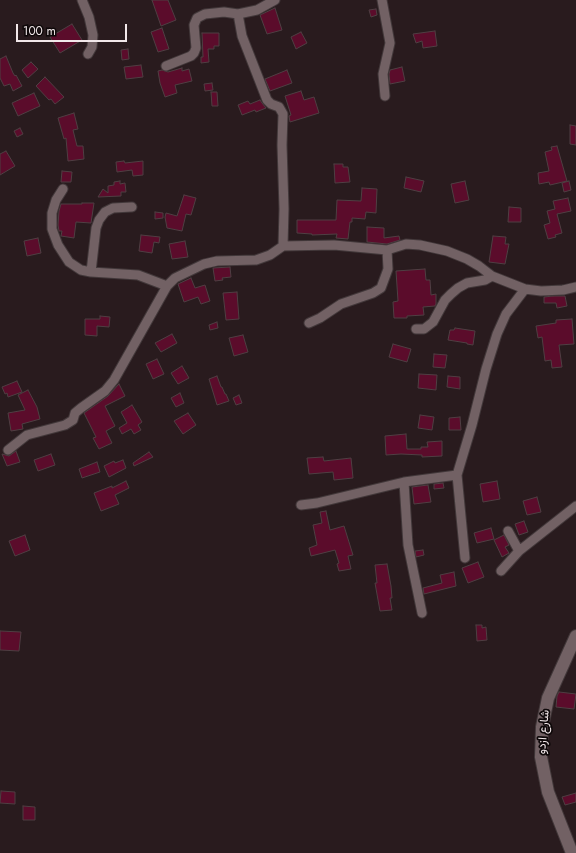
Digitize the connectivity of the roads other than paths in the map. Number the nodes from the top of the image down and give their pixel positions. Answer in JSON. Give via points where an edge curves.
{"nodes":[{"id":1,"x":82,"y":0,"type":"edge"},
{"id":2,"x":275,"y":0,"type":"edge"},
{"id":3,"x":382,"y":0,"type":"edge"},
{"id":4,"x":238,"y":14,"type":"junction"},
{"id":5,"x":88,"y":54,"type":"dead end"},
{"id":6,"x":166,"y":66,"type":"dead end"},
{"id":7,"x":385,"y":96,"type":"dead end"},
{"id":8,"x":63,"y":189,"type":"dead end"},
{"id":9,"x":132,"y":207,"type":"dead end"},
{"id":10,"x":283,"y":246,"type":"junction"},
{"id":11,"x":387,"y":250,"type":"junction"},
{"id":12,"x":91,"y":272,"type":"junction"},
{"id":13,"x":492,"y":276,"type":"junction"},
{"id":14,"x":167,"y":286,"type":"junction"},
{"id":15,"x":576,"y":288,"type":"edge"},
{"id":16,"x":525,"y":289,"type":"junction"},
{"id":17,"x":310,"y":323,"type":"dead end"},
{"id":18,"x":416,"y":329,"type":"dead end"},
{"id":19,"x":8,"y":450,"type":"dead end"},
{"id":20,"x":457,"y":475,"type":"junction"},
{"id":21,"x":404,"y":482,"type":"junction"},
{"id":22,"x":301,"y":505,"type":"dead end"},
{"id":23,"x":576,"y":506,"type":"edge"},
{"id":24,"x":508,"y":531,"type":"dead end"},
{"id":25,"x":520,"y":551,"type":"junction"},
{"id":26,"x":465,"y":558,"type":"dead end"},
{"id":27,"x":501,"y":571,"type":"dead end"},
{"id":28,"x":422,"y":613,"type":"dead end"},
{"id":29,"x":576,"y":636,"type":"edge"},
{"id":30,"x":572,"y":853,"type":"edge"}],
"edges":[{"from":1,"to":5,"type":"street","via":[[93,35],[92,48]]},
{"from":2,"to":4,"type":"street","via":[[257,10]]},
{"from":3,"to":7,"type":"street","via":[[390,43],[383,74]]},
{"from":4,"to":6,"type":"street","via":[[224,12],[205,14],[197,18],[194,25],[194,53]]},
{"from":4,"to":10,"type":"street","via":[[242,36],[267,100],[279,107],[283,114]]},
{"from":8,"to":12,"type":"street","via":[[52,213],[52,229],[69,262],[81,270]]},
{"from":9,"to":12,"type":"street","via":[[113,208],[105,212],[99,220]]},
{"from":10,"to":11,"type":"street","via":[[334,245]]},
{"from":10,"to":14,"type":"street","via":[[270,255],[256,260],[204,264],[175,278]]},
{"from":11,"to":13,"type":"street","via":[[406,244],[446,251],[473,263]]},
{"from":11,"to":17,"type":"street","via":[[388,269],[380,288],[373,294],[341,304]]},
{"from":12,"to":14,"type":"street","via":[[138,275]]},
{"from":13,"to":16,"type":"street"},
{"from":13,"to":18,"type":"street","via":[[458,288],[445,300],[433,322],[424,328]]},
{"from":14,"to":19,"type":"street","via":[[114,380],[105,390],[80,408],[65,425],[27,435]]},
{"from":15,"to":16,"type":"street","via":[[540,292]]},
{"from":16,"to":20,"type":"street","via":[[506,314],[497,334]]},
{"from":20,"to":21,"type":"street"},
{"from":20,"to":26,"type":"street"},
{"from":21,"to":22,"type":"street"},
{"from":21,"to":28,"type":"street","via":[[408,545]]},
{"from":23,"to":25,"type":"street"},
{"from":24,"to":25,"type":"street"},
{"from":25,"to":27,"type":"street"},
{"from":29,"to":30,"type":"street","name":"شارع ازدو","via":[[548,698],[542,727],[541,757],[548,792]]}]}
